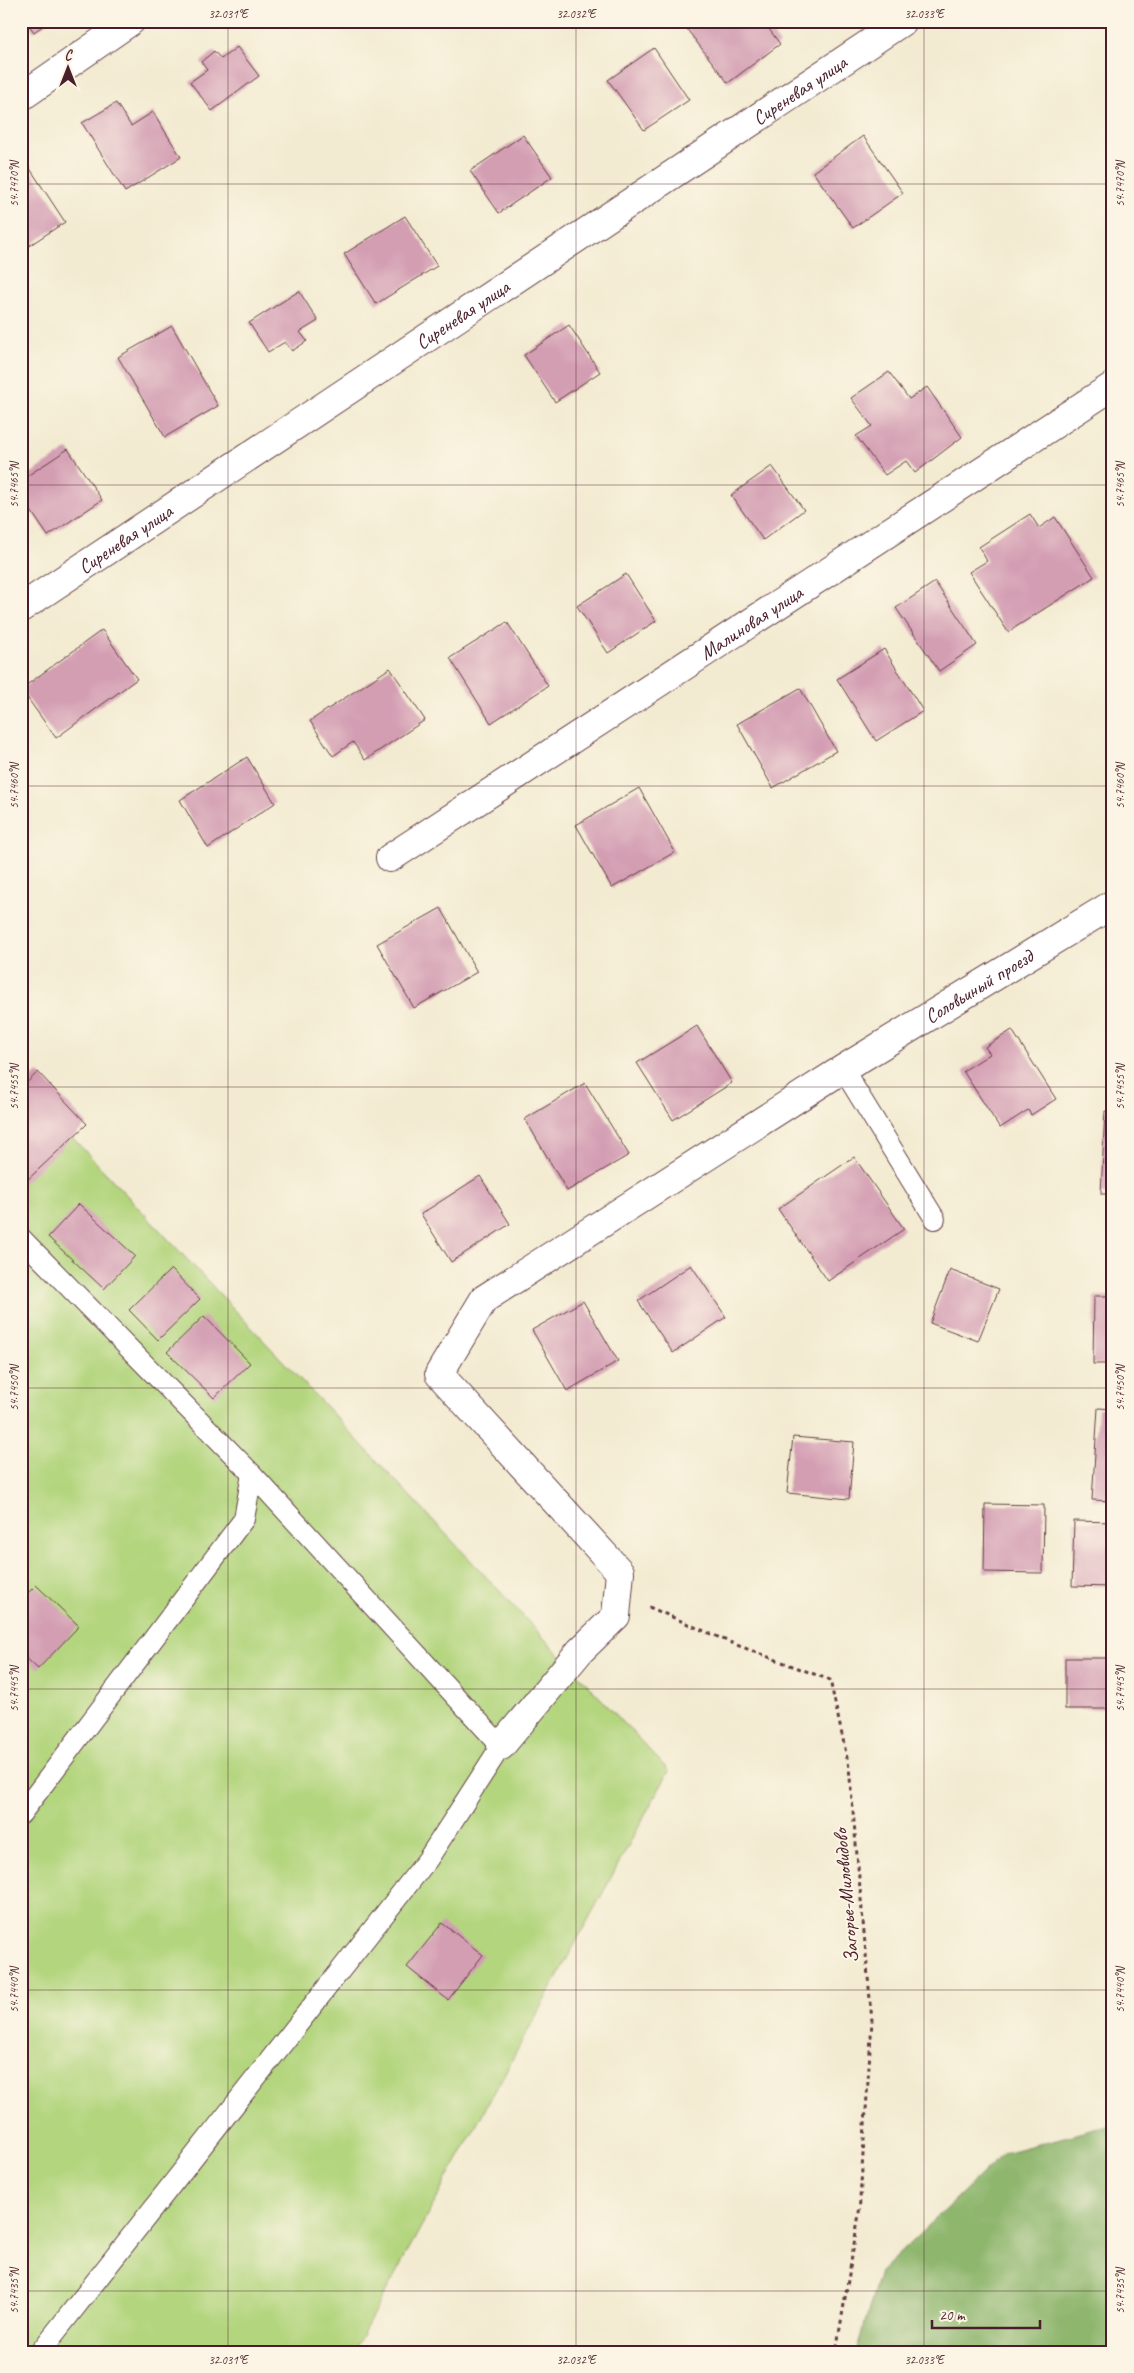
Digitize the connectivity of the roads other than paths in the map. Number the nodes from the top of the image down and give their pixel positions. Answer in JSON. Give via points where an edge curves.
{"nodes":[{"id":1,"x":131,"y":21,"type":"edge"},
{"id":2,"x":903,"y":21,"type":"edge"},
{"id":3,"x":21,"y":97,"type":"edge"},
{"id":4,"x":1113,"y":386,"type":"edge"},
{"id":5,"x":21,"y":608,"type":"edge"},
{"id":6,"x":390,"y":858,"type":"dead end"},
{"id":7,"x":1113,"y":904,"type":"edge"},
{"id":8,"x":843,"y":1068,"type":"junction"},
{"id":9,"x":935,"y":1219,"type":"dead end"},
{"id":10,"x":21,"y":1238,"type":"edge"},
{"id":11,"x":252,"y":1474,"type":"junction"},
{"id":12,"x":501,"y":1746,"type":"junction"},
{"id":13,"x":21,"y":1814,"type":"edge"},
{"id":14,"x":40,"y":2352,"type":"edge"}],
"edges":[{"from":1,"to":3,"type":"street"},
{"from":2,"to":5,"type":"street","name":"Сиреневая улица"},
{"from":4,"to":6,"type":"street","name":"Малиновая улица"},
{"from":7,"to":8,"type":"street","name":"Соловьиный проезд"},
{"from":8,"to":9,"type":"lane"},
{"from":8,"to":12,"type":"street","name":"Соловьиный проезд","via":[[484,1299],[438,1374],[620,1572],[616,1616],[580,1651]]},
{"from":10,"to":11,"type":"lane"},
{"from":11,"to":12,"type":"lane"},
{"from":11,"to":13,"type":"lane","via":[[244,1519]]},
{"from":12,"to":14,"type":"lane","via":[[428,1859]]}]}
